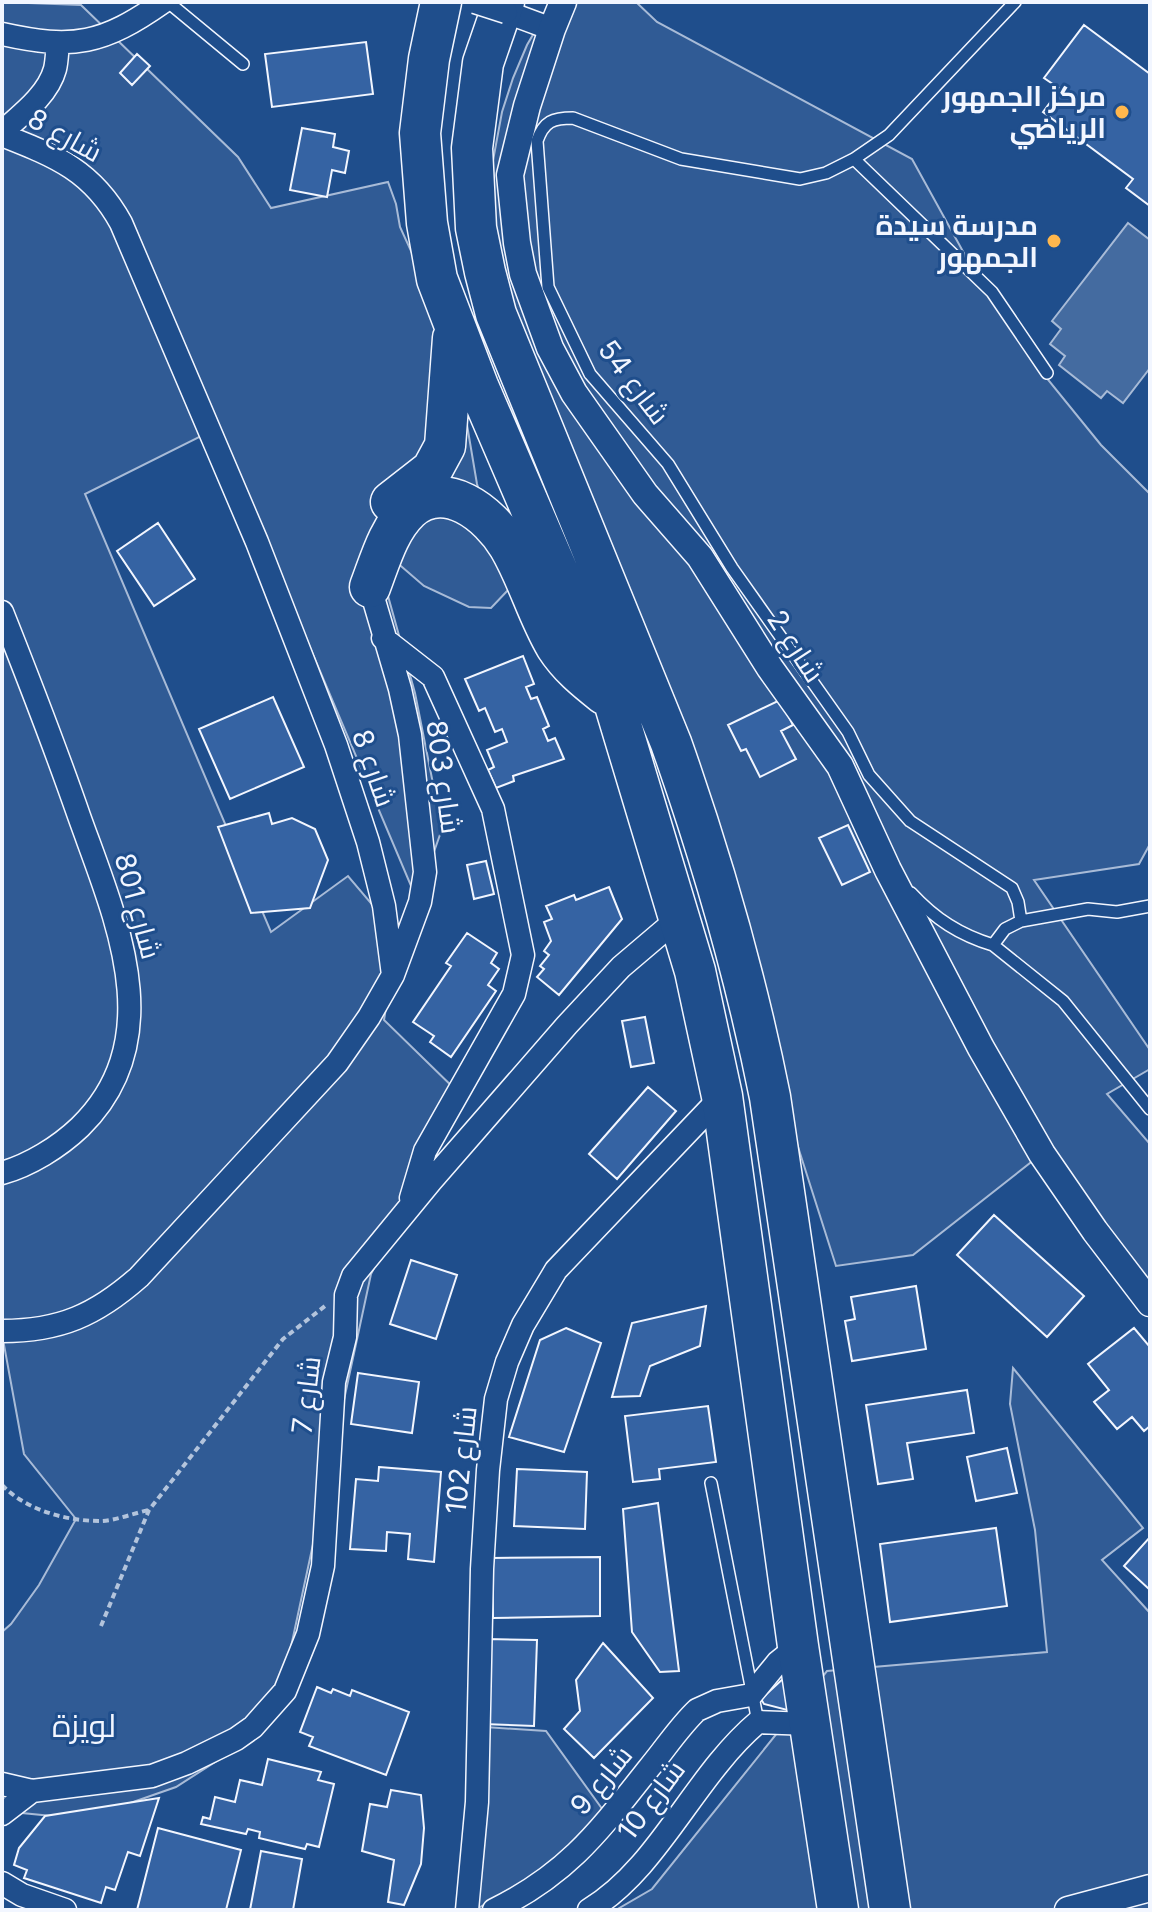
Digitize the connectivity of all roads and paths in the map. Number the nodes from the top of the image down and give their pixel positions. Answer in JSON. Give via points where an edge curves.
{"nodes":[{"id":1,"x":166,"y":2,"type":"edge"},
{"id":2,"x":441,"y":2,"type":"edge"},
{"id":3,"x":475,"y":2,"type":"edge"},
{"id":4,"x":1015,"y":2,"type":"edge"},
{"id":5,"x":505,"y":7,"type":"edge"},
{"id":6,"x":557,"y":10,"type":"edge"},
{"id":7,"x":2,"y":34,"type":"edge"},
{"id":8,"x":58,"y":43,"type":"junction"},
{"id":9,"x":243,"y":64,"type":"dead end"},
{"id":10,"x":2,"y":133,"type":"edge"},
{"id":11,"x":854,"y":159,"type":"junction"},
{"id":12,"x":454,"y":326,"type":"junction"},
{"id":13,"x":1047,"y":373,"type":"dead end"},
{"id":14,"x":370,"y":587,"type":"junction"},
{"id":15,"x":2,"y":612,"type":"edge"},
{"id":16,"x":383,"y":638,"type":"junction"},
{"id":17,"x":614,"y":702,"type":"junction"},
{"id":18,"x":888,"y":870,"type":"junction"},
{"id":19,"x":1150,"y":906,"type":"edge"},
{"id":20,"x":681,"y":916,"type":"junction"},
{"id":21,"x":1021,"y":921,"type":"junction"},
{"id":22,"x":993,"y":945,"type":"junction"},
{"id":23,"x":393,"y":975,"type":"junction"},
{"id":24,"x":722,"y":1096,"type":"junction"},
{"id":25,"x":1150,"y":1109,"type":"edge"},
{"id":26,"x":2,"y":1173,"type":"edge"},
{"id":27,"x":408,"y":1210,"type":"junction"},
{"id":28,"x":348,"y":1287,"type":"junction"},
{"id":29,"x":1150,"y":1303,"type":"edge"},
{"id":30,"x":2,"y":1331,"type":"edge"},
{"id":31,"x":711,"y":1483,"type":"dead end"},
{"id":32,"x":2,"y":1485,"type":"edge"},
{"id":33,"x":149,"y":1510,"type":"junction"},
{"id":34,"x":101,"y":1626,"type":"dead end"},
{"id":35,"x":798,"y":1646,"type":"junction"},
{"id":36,"x":751,"y":1695,"type":"junction"},
{"id":37,"x":758,"y":1722,"type":"junction"},
{"id":38,"x":810,"y":1724,"type":"junction"},
{"id":39,"x":2,"y":1784,"type":"edge"},
{"id":40,"x":32,"y":1791,"type":"junction"},
{"id":41,"x":2,"y":1814,"type":"edge"},
{"id":42,"x":2,"y":1883,"type":"edge"},
{"id":43,"x":1150,"y":1888,"type":"edge"},
{"id":44,"x":1094,"y":1906,"type":"edge"},
{"id":45,"x":65,"y":1910,"type":"edge"},
{"id":46,"x":467,"y":1910,"type":"edge"},
{"id":47,"x":494,"y":1910,"type":"edge"},
{"id":48,"x":589,"y":1910,"type":"edge"},
{"id":49,"x":838,"y":1910,"type":"edge"},
{"id":50,"x":890,"y":1910,"type":"edge"},
{"id":51,"x":1068,"y":1910,"type":"edge"}],
"edges":[{"from":1,"to":8,"type":"street","via":[[120,30]]},
{"from":1,"to":9,"type":"lane"},
{"from":2,"to":12,"type":"highway","via":[[420,133],[427,223],[437,279]]},
{"from":3,"to":5,"type":"street","bridge":true},
{"from":4,"to":11,"type":"lane","name":"شارع 54","via":[[889,135]]},
{"from":5,"to":6,"type":"street"},
{"from":5,"to":50,"type":"highway","via":[[483,63],[475,106],[476,228],[496,314],[694,808],[759,1043]]},
{"from":6,"to":18,"type":"street","name":"شارع 2","via":[[510,175],[523,274],[545,337],[574,393],[645,494],[700,557],[840,766]]},
{"from":7,"to":8,"type":"street"},
{"from":8,"to":10,"type":"street","name":"شارع 8","via":[[55,70],[44,89]]},
{"from":10,"to":23,"type":"street","name":"شارع 8","via":[[88,179],[121,223],[257,542],[336,745],[384,906]]},
{"from":11,"to":13,"type":"lane","via":[[992,292]]},
{"from":11,"to":21,"type":"lane","name":"شارع 54","via":[[800,179],[681,159],[573,118],[559,118],[541,128],[537,141],[548,287],[590,374],[668,464],[732,568],[848,732],[869,775],[910,821],[1012,888]]},
{"from":12,"to":14,"type":"highway","via":[[445,446],[432,470],[379,517],[368,545]]},
{"from":12,"to":17,"type":"highway"},
{"from":14,"to":16,"type":"street","name":"شارع 803"},
{"from":14,"to":17,"type":"highway","via":[[389,539],[408,510],[433,498],[471,506],[507,542],[541,617],[573,669]]},
{"from":15,"to":26,"type":"street","name":"شارع 801","via":[[118,926],[130,1018],[116,1080],[90,1117],[55,1148]]},
{"from":16,"to":23,"type":"street","name":"شارع 803","via":[[410,735],[425,872],[420,902]]},
{"from":16,"to":27,"type":"street","via":[[433,677],[493,809],[523,955],[514,994],[425,1151]]},
{"from":17,"to":20,"type":"highway"},
{"from":18,"to":22,"type":"lane","via":[[930,913],[965,936]]},
{"from":18,"to":29,"type":"street","name":"شارع 2","via":[[1042,1154]]},
{"from":19,"to":21,"type":"lane","via":[[1117,912],[1088,909]]},
{"from":20,"to":24,"type":"highway"},
{"from":20,"to":27,"type":"street","name":"شارع 7","via":[[621,967]]},
{"from":21,"to":22,"type":"lane","via":[[1005,929]]},
{"from":22,"to":25,"type":"lane","via":[[1063,1001]]},
{"from":23,"to":30,"type":"street","via":[[337,1063],[139,1277],[81,1317],[43,1329]]},
{"from":24,"to":35,"type":"highway"},
{"from":24,"to":46,"type":"street","name":"شارع 102","via":[[556,1270],[507,1362],[496,1399],[488,1470],[477,1802]]},
{"from":27,"to":28,"type":"street","name":"شارع 7","via":[[360,1265]]},
{"from":28,"to":33,"type":"path","via":[[283,1339]]},
{"from":28,"to":40,"type":"street","name":"شارع 7","via":[[345,1337],[334,1382],[323,1566],[308,1634],[285,1691],[253,1727],[187,1763],[152,1776]]},
{"from":31,"to":36,"type":"lane"},
{"from":32,"to":33,"type":"path","via":[[54,1516],[102,1521]]},
{"from":33,"to":34,"type":"path"},
{"from":35,"to":36,"type":"street"},
{"from":35,"to":38,"type":"highway"},
{"from":36,"to":37,"type":"lane"},
{"from":36,"to":47,"type":"street","name":"شارع 9","via":[[697,1710],[567,1864]]},
{"from":37,"to":38,"type":"street"},
{"from":37,"to":48,"type":"street","name":"شارع 10","via":[[715,1765],[640,1865]]},
{"from":38,"to":49,"type":"highway"},
{"from":39,"to":40,"type":"street","name":"شارع 7"},
{"from":40,"to":41,"type":"street"},
{"from":42,"to":45,"type":"street"},
{"from":43,"to":44,"type":"street"},
{"from":44,"to":51,"type":"street"}]}
